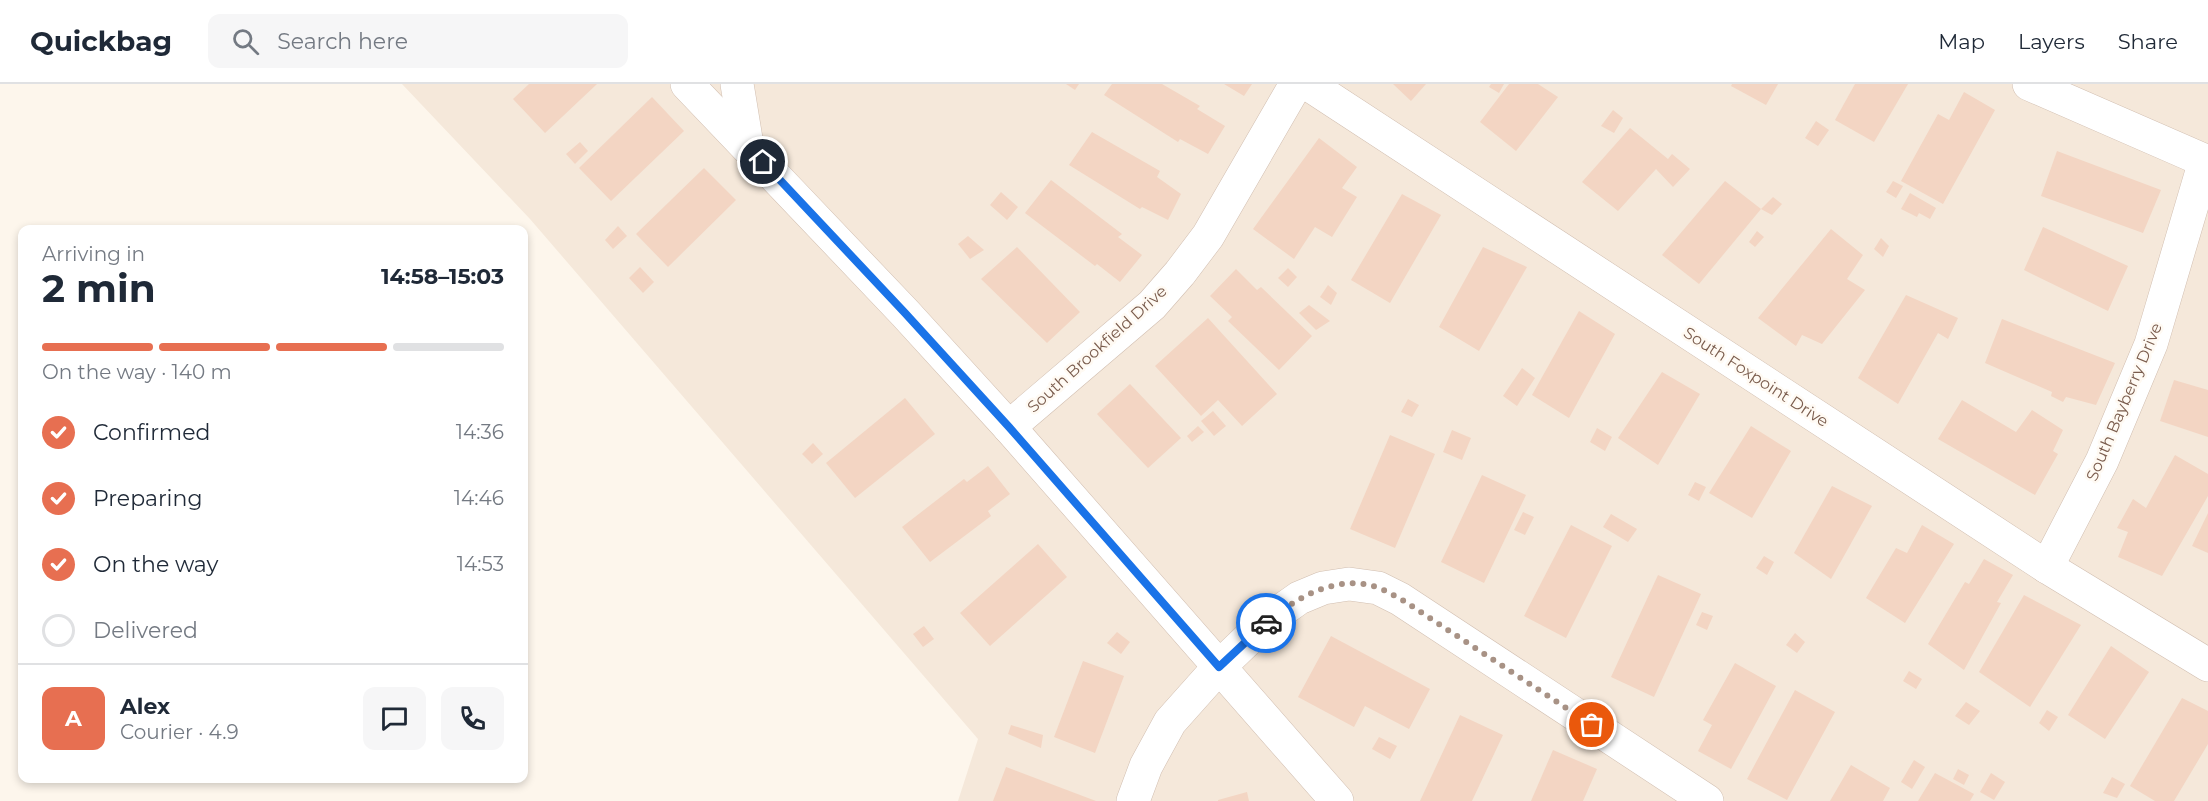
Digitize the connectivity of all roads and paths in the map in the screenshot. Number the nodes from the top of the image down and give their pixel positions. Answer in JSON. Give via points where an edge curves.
{"nodes":[{"id":1,"x":687,"y":84,"type":"edge"},
{"id":2,"x":737,"y":84,"type":"edge"},
{"id":3,"x":1296,"y":84,"type":"edge"},
{"id":4,"x":1308,"y":84,"type":"edge"},
{"id":5,"x":2029,"y":84,"type":"edge"},
{"id":6,"x":747,"y":145,"type":"junction"},
{"id":7,"x":2207,"y":161,"type":"edge"},
{"id":8,"x":1009,"y":427,"type":"junction"},
{"id":9,"x":2047,"y":567,"type":"junction"},
{"id":10,"x":2208,"y":665,"type":"edge"},
{"id":11,"x":1219,"y":667,"type":"junction"},
{"id":12,"x":1133,"y":801,"type":"edge"},
{"id":13,"x":1337,"y":801,"type":"edge"},
{"id":14,"x":1707,"y":801,"type":"edge"}],
"edges":[{"from":1,"to":6,"type":"street"},
{"from":2,"to":6,"type":"street"},
{"from":3,"to":8,"type":"street","name":"South Brookfield Drive","via":[[1208,236],[1180,273],[1152,305]]},
{"from":4,"to":9,"type":"street","name":"South Foxpoint Drive"},
{"from":5,"to":7,"type":"street"},
{"from":6,"to":8,"type":"street"},
{"from":7,"to":9,"type":"street","name":"South Bayberry Drive","via":[[2151,344],[2102,461]]},
{"from":8,"to":11,"type":"street"},
{"from":9,"to":10,"type":"street","name":"South Foxpoint Drive"},
{"from":11,"to":12,"type":"street","via":[[1170,722],[1146,766]]},
{"from":11,"to":13,"type":"street"},
{"from":11,"to":14,"type":"street","via":[[1268,620],[1299,598],[1323,588],[1349,584],[1378,588],[1401,599]]}]}
